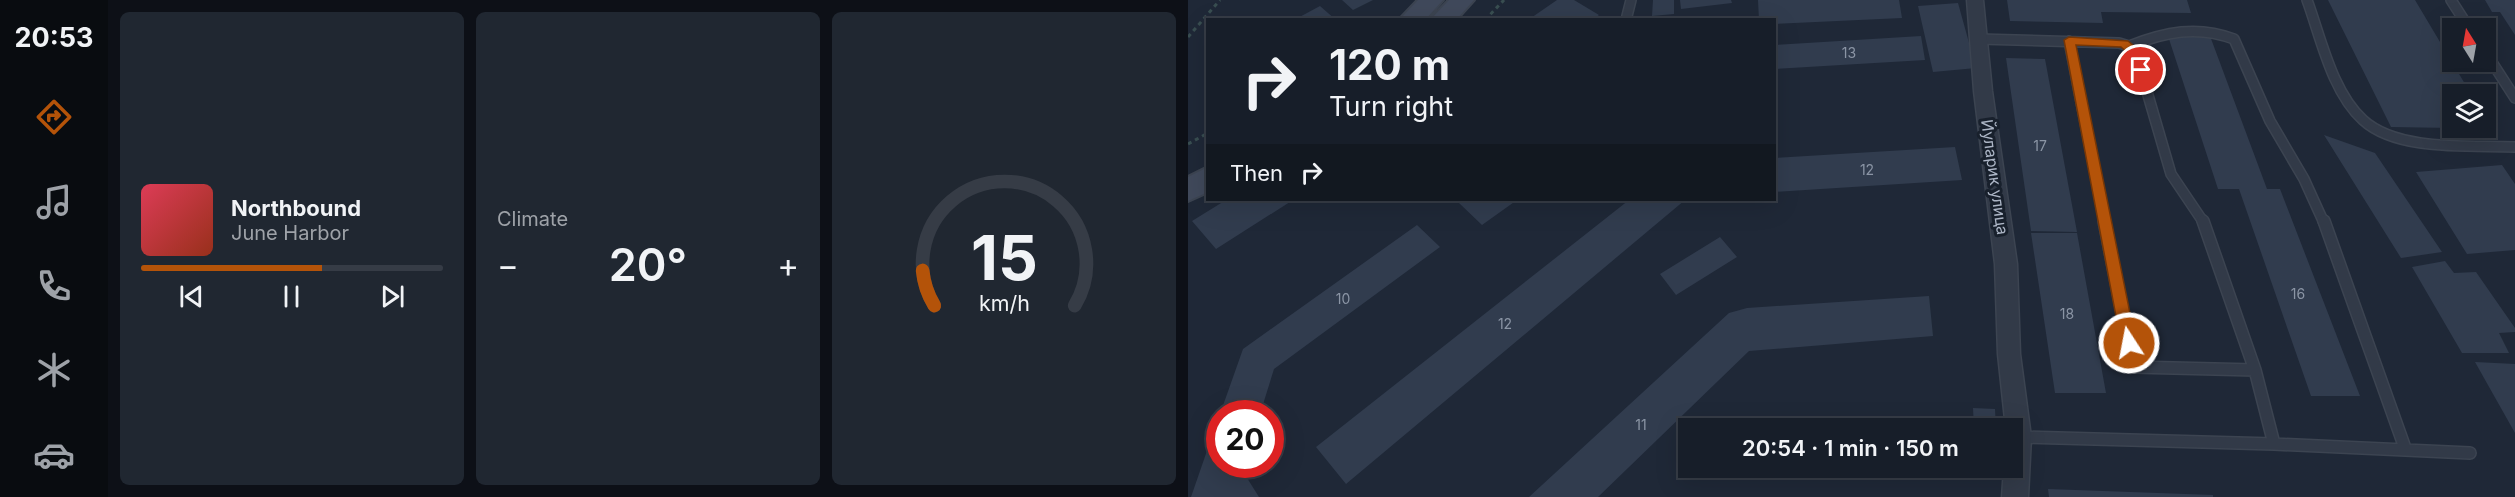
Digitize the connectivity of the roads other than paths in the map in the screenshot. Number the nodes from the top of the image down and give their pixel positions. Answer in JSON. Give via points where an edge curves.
{"nodes":[{"id":1,"x":1432,"y":0,"type":"edge"},
{"id":2,"x":1463,"y":0,"type":"edge"},
{"id":3,"x":1631,"y":0,"type":"edge"},
{"id":4,"x":1975,"y":0,"type":"edge"},
{"id":5,"x":2307,"y":0,"type":"edge"},
{"id":6,"x":2451,"y":0,"type":"edge"},
{"id":7,"x":1412,"y":18,"type":"edge"},
{"id":8,"x":1443,"y":18,"type":"edge"},
{"id":9,"x":1626,"y":18,"type":"edge"},
{"id":10,"x":2463,"y":18,"type":"edge"},
{"id":11,"x":1979,"y":39,"type":"junction"},
{"id":12,"x":2069,"y":40,"type":"junction"},
{"id":13,"x":2129,"y":46,"type":"junction"},
{"id":14,"x":2496,"y":69,"type":"edge"},
{"id":15,"x":2515,"y":98,"type":"edge"},
{"id":16,"x":2515,"y":147,"type":"edge"},
{"id":17,"x":1206,"y":157,"type":"edge"},
{"id":18,"x":1188,"y":167,"type":"edge"},
{"id":19,"x":1206,"y":179,"type":"edge"},
{"id":20,"x":1188,"y":190,"type":"edge"},
{"id":21,"x":2255,"y":370,"type":"junction"},
{"id":22,"x":2017,"y":418,"type":"edge"},
{"id":23,"x":2023,"y":437,"type":"edge"},
{"id":24,"x":2274,"y":444,"type":"junction"},
{"id":25,"x":2405,"y":448,"type":"junction"},
{"id":26,"x":2470,"y":453,"type":"dead end"},
{"id":27,"x":2016,"y":478,"type":"edge"},
{"id":28,"x":2014,"y":497,"type":"edge"}],
"edges":[{"from":1,"to":7,"type":"main road"},
{"from":2,"to":8,"type":"main road"},
{"from":3,"to":9,"type":"lane"},
{"from":4,"to":11,"type":"street","name":"Йуларик улица"},
{"from":5,"to":16,"type":"lane","via":[[2335,75],[2363,121],[2383,133],[2411,140]]},
{"from":6,"to":10,"type":"lane"},
{"from":11,"to":12,"type":"lane"},
{"from":11,"to":22,"type":"street","name":"Йуларик улица","via":[[2006,264],[2009,354]]},
{"from":12,"to":13,"type":"lane"},
{"from":12,"to":21,"type":"lane","via":[[2133,367]]},
{"from":13,"to":21,"type":"lane","via":[[2136,54],[2170,174],[2206,225]]},
{"from":13,"to":25,"type":"lane","via":[[2176,31],[2221,33],[2234,39],[2270,121],[2324,222]]},
{"from":14,"to":15,"type":"lane"},
{"from":17,"to":18,"type":"main road"},
{"from":19,"to":20,"type":"main road"},
{"from":21,"to":24,"type":"lane"},
{"from":23,"to":24,"type":"lane"},
{"from":24,"to":25,"type":"lane"},
{"from":25,"to":26,"type":"lane"},
{"from":27,"to":28,"type":"street","name":"Йуларик улица"}]}
